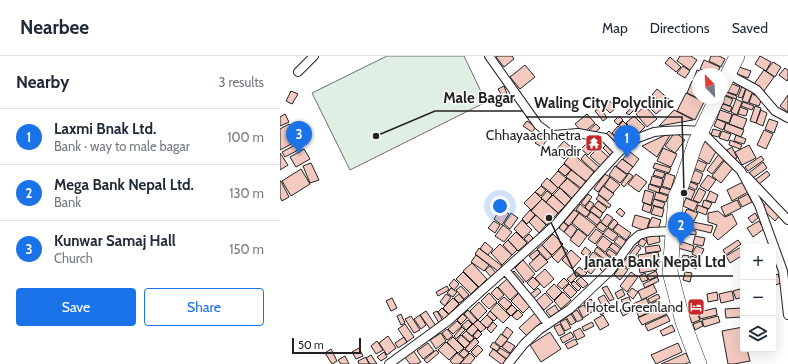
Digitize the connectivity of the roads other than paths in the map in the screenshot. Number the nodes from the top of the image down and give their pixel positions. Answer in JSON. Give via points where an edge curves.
{"nodes":[{"id":1,"x":314,"y":56,"type":"edge"},
{"id":2,"x":489,"y":56,"type":"edge"},
{"id":3,"x":737,"y":56,"type":"edge"},
{"id":4,"x":298,"y":72,"type":"dead end"},
{"id":5,"x":728,"y":74,"type":"edge"},
{"id":6,"x":728,"y":81,"type":"edge"},
{"id":7,"x":713,"y":104,"type":"edge"},
{"id":8,"x":788,"y":118,"type":"edge"},
{"id":9,"x":701,"y":130,"type":"junction"},
{"id":10,"x":619,"y":152,"type":"junction"},
{"id":11,"x":741,"y":171,"type":"junction"},
{"id":12,"x":788,"y":220,"type":"edge"},
{"id":13,"x":673,"y":231,"type":"junction"},
{"id":14,"x":505,"y":270,"type":"junction"},
{"id":15,"x":788,"y":315,"type":"edge"},
{"id":16,"x":548,"y":324,"type":"junction"},
{"id":17,"x":389,"y":364,"type":"edge"},
{"id":18,"x":508,"y":364,"type":"edge"},
{"id":19,"x":699,"y":364,"type":"edge"}],
"edges":[{"from":1,"to":4,"type":"street"},
{"from":2,"to":10,"type":"street","via":[[538,125],[550,134],[578,133],[605,138]]},
{"from":3,"to":5,"type":"highway"},
{"from":6,"to":8,"type":"street","via":[[757,90],[775,111]]},
{"from":7,"to":9,"type":"highway"},
{"from":9,"to":10,"type":"street","via":[[654,132],[638,138]]},
{"from":9,"to":11,"type":"street"},
{"from":9,"to":13,"type":"highway","via":[[676,196]]},
{"from":10,"to":14,"type":"street","via":[[555,225]]},
{"from":11,"to":12,"type":"street"},
{"from":11,"to":15,"type":"street","via":[[758,205],[783,271]]},
{"from":13,"to":16,"type":"street","via":[[639,235],[611,270],[570,309]]},
{"from":13,"to":19,"type":"highway","via":[[670,272],[683,322]]},
{"from":14,"to":16,"type":"street"},
{"from":14,"to":17,"type":"street","via":[[448,321]]},
{"from":16,"to":18,"type":"street","via":[[524,344]]}]}
